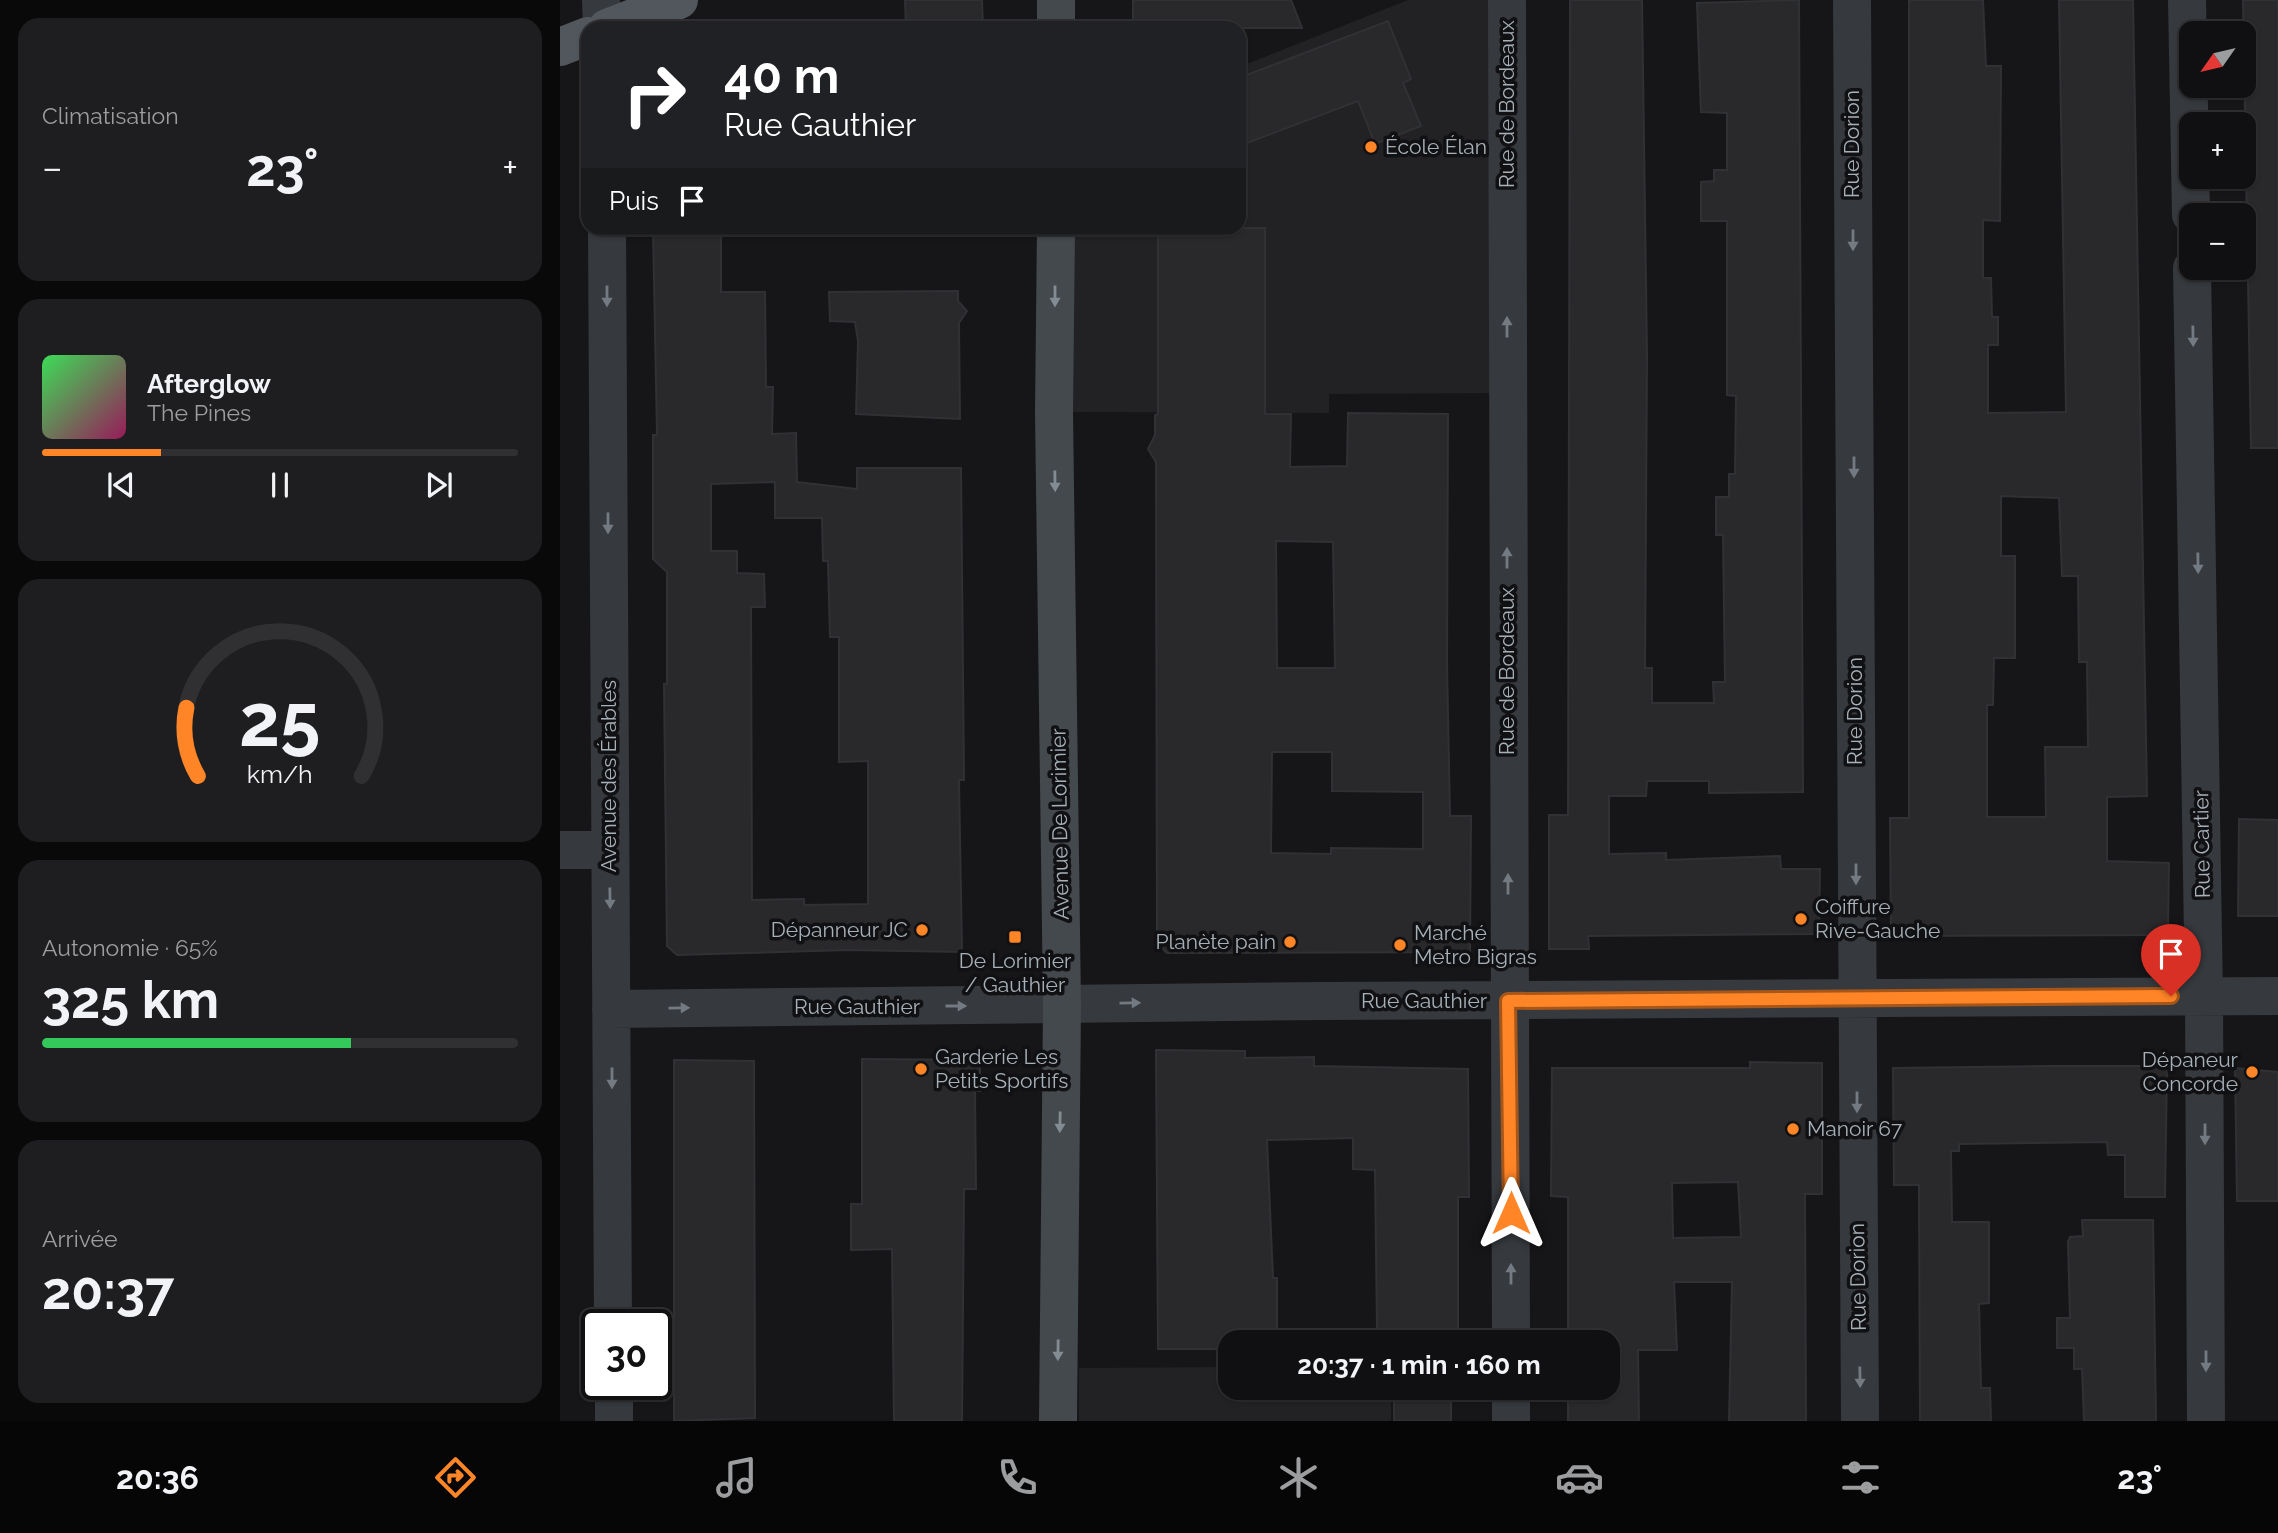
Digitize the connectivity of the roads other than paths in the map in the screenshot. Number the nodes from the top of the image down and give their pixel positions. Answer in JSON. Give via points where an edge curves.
{"nodes":[{"id":1,"x":601,"y":0,"type":"edge"},
{"id":2,"x":679,"y":0,"type":"edge"},
{"id":3,"x":1056,"y":0,"type":"edge"},
{"id":4,"x":1507,"y":0,"type":"edge"},
{"id":5,"x":1852,"y":0,"type":"edge"},
{"id":6,"x":2187,"y":0,"type":"edge"},
{"id":7,"x":603,"y":21,"type":"edge"},
{"id":8,"x":623,"y":21,"type":"edge"},
{"id":9,"x":1056,"y":21,"type":"edge"},
{"id":10,"x":581,"y":39,"type":"edge"},
{"id":11,"x":560,"y":47,"type":"edge"},
{"id":12,"x":2191,"y":203,"type":"edge"},
{"id":13,"x":607,"y":235,"type":"edge"},
{"id":14,"x":1056,"y":235,"type":"edge"},
{"id":15,"x":2192,"y":280,"type":"edge"},
{"id":16,"x":560,"y":850,"type":"edge"},
{"id":17,"x":610,"y":850,"type":"junction"},
{"id":18,"x":2204,"y":996,"type":"junction"},
{"id":19,"x":2278,"y":996,"type":"edge"},
{"id":20,"x":1857,"y":997,"type":"junction"},
{"id":21,"x":1508,"y":1001,"type":"junction"},
{"id":22,"x":1062,"y":1005,"type":"junction"},
{"id":23,"x":611,"y":1009,"type":"junction"},
{"id":24,"x":613,"y":1309,"type":"edge"},
{"id":25,"x":1511,"y":1330,"type":"edge"},
{"id":26,"x":614,"y":1400,"type":"edge"},
{"id":27,"x":1511,"y":1400,"type":"edge"},
{"id":28,"x":614,"y":1421,"type":"edge"},
{"id":29,"x":1058,"y":1421,"type":"edge"},
{"id":30,"x":1511,"y":1421,"type":"edge"},
{"id":31,"x":1860,"y":1421,"type":"edge"},
{"id":32,"x":2206,"y":1421,"type":"edge"}],
"edges":[{"from":1,"to":7,"type":"street"},
{"from":2,"to":8,"type":"main road"},
{"from":3,"to":9,"type":"main road"},
{"from":21,"to":4,"type":"street","name":"Rue de Bordeaux","one_way":true},
{"from":5,"to":20,"type":"street","name":"Rue Dorion","one_way":true},
{"from":6,"to":12,"type":"street"},
{"from":10,"to":11,"type":"main road"},
{"from":13,"to":17,"type":"street","name":"Avenue des Érables","one_way":true},
{"from":14,"to":22,"type":"main road","name":"Avenue De Lorimier","one_way":true},
{"from":15,"to":18,"type":"street","name":"Rue Cartier","one_way":true},
{"from":16,"to":17,"type":"street"},
{"from":17,"to":23,"type":"street","name":"Avenue des Érables","one_way":true},
{"from":18,"to":19,"type":"street","name":"Rue Gauthier"},
{"from":18,"to":20,"type":"street","name":"Rue Gauthier"},
{"from":18,"to":32,"type":"street","name":"Rue Cartier","one_way":true},
{"from":20,"to":21,"type":"street","name":"Rue Gauthier"},
{"from":20,"to":31,"type":"street","name":"Rue Dorion","one_way":true},
{"from":22,"to":21,"type":"street","name":"Rue Gauthier","one_way":true},
{"from":25,"to":21,"type":"street","name":"Rue de Bordeaux","one_way":true},
{"from":23,"to":22,"type":"street","name":"Rue Gauthier","one_way":true},
{"from":22,"to":29,"type":"main road","name":"Avenue De Lorimier","one_way":true},
{"from":23,"to":24,"type":"street","name":"Avenue des Érables","one_way":true},
{"from":26,"to":28,"type":"street"},
{"from":27,"to":30,"type":"street"}]}
